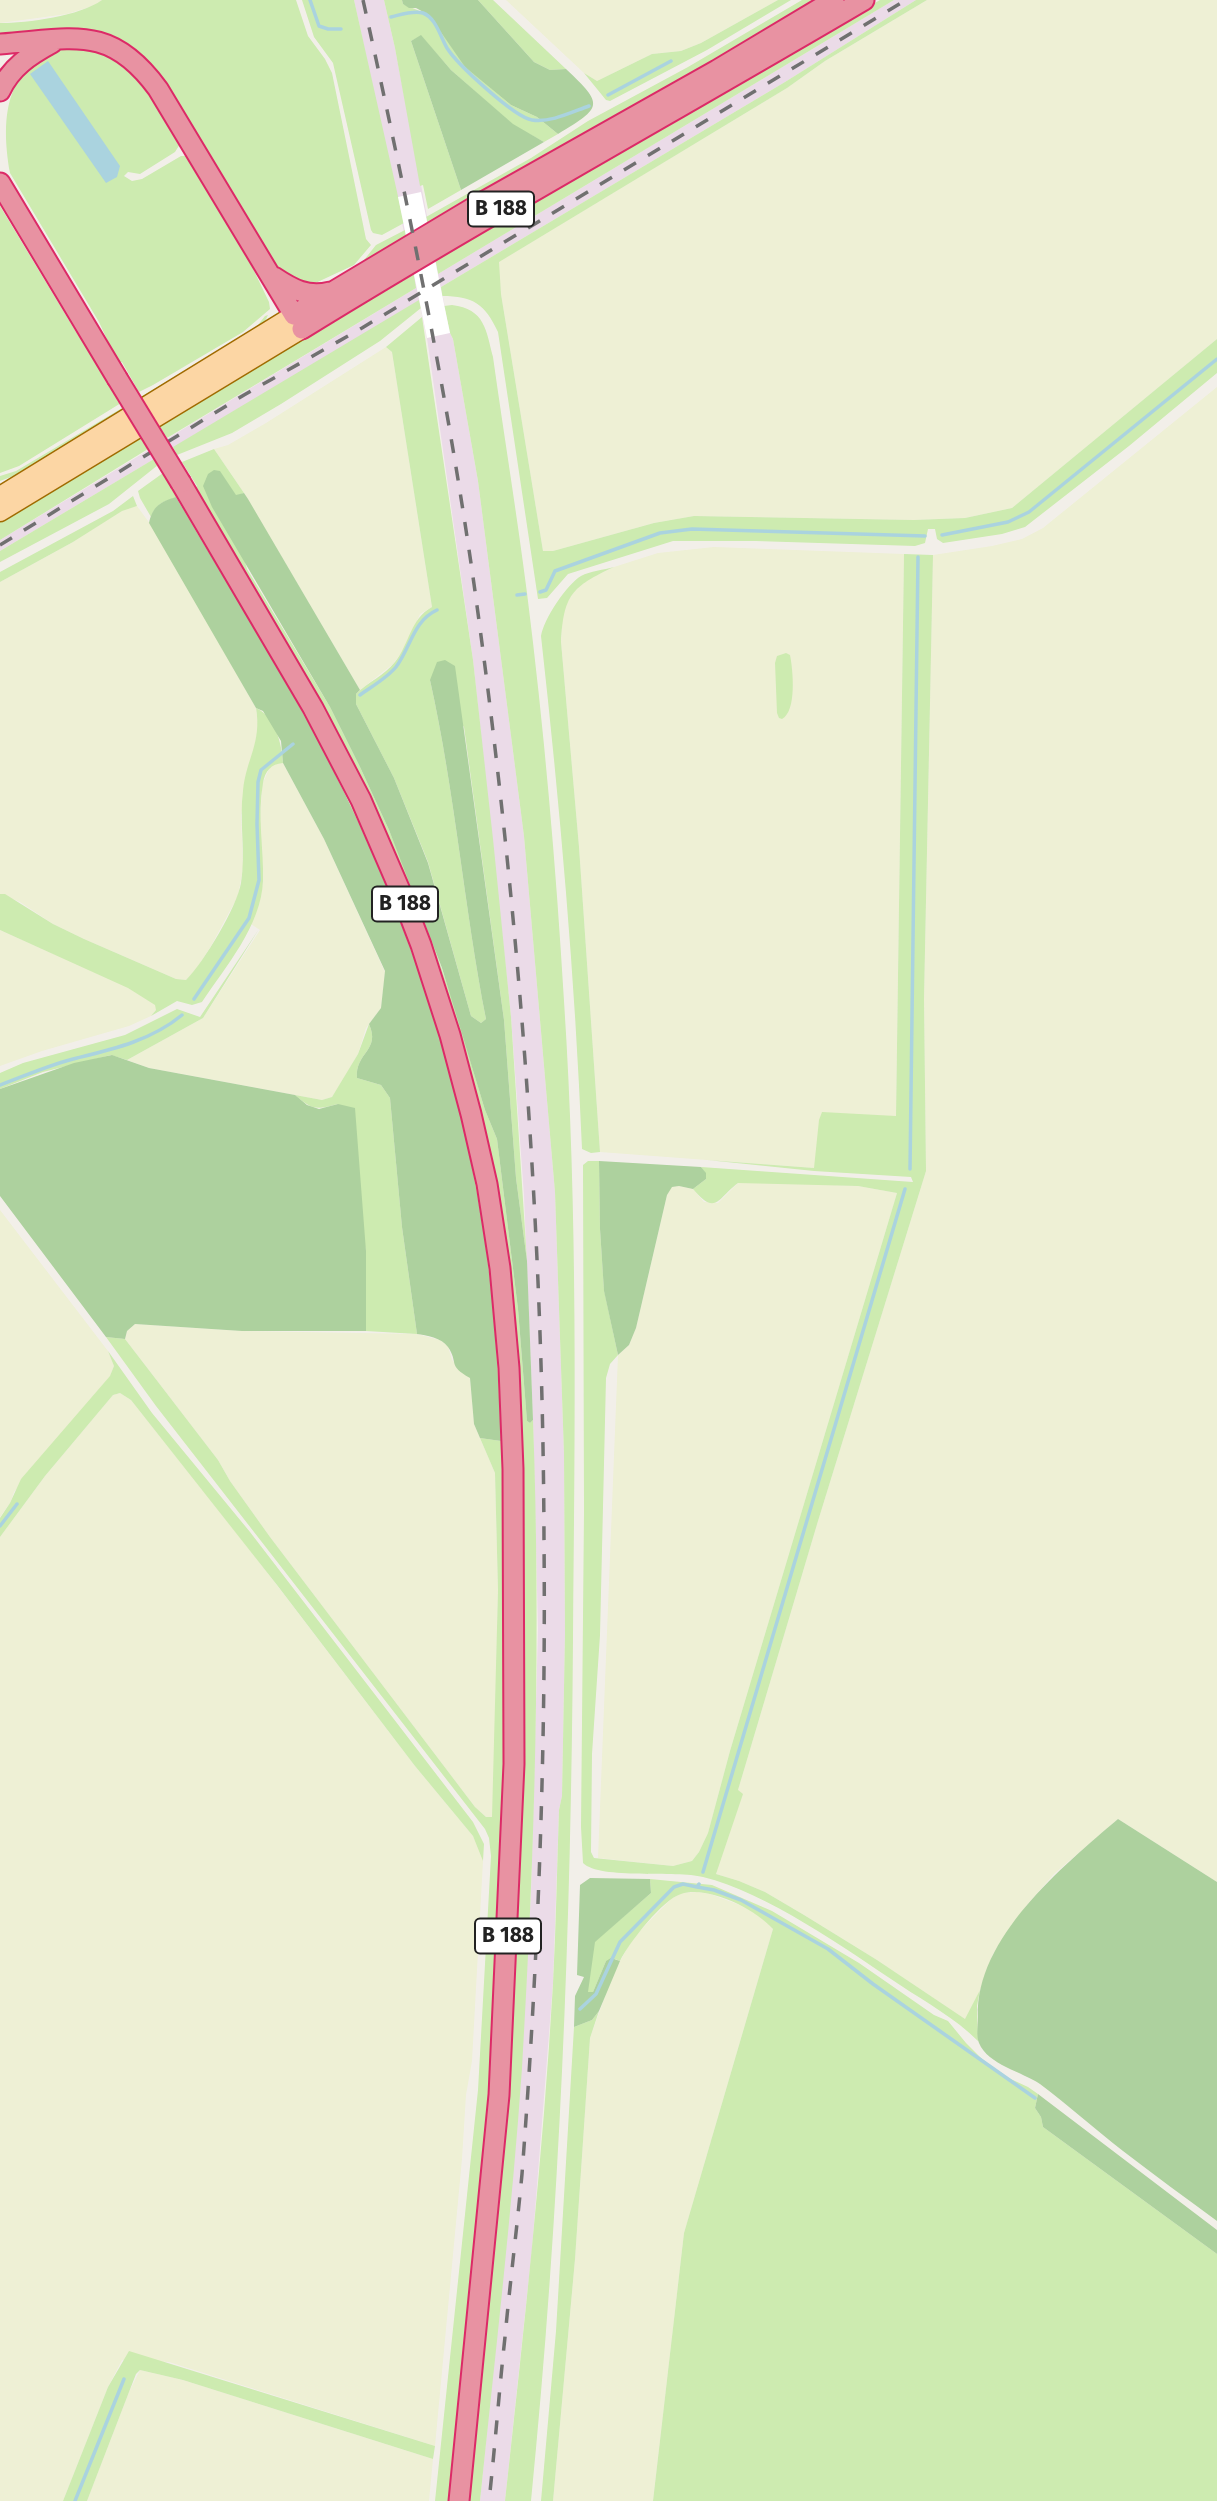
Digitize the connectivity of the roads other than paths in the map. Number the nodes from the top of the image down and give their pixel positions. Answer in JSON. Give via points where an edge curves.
{"nodes":[{"id":1,"x":834,"y":0,"type":"edge"},
{"id":2,"x":864,"y":0,"type":"edge"},
{"id":3,"x":58,"y":40,"type":"junction"},
{"id":4,"x":0,"y":44,"type":"edge"},
{"id":5,"x":0,"y":90,"type":"edge"},
{"id":6,"x":0,"y":183,"type":"edge"},
{"id":7,"x":270,"y":275,"type":"junction"},
{"id":8,"x":336,"y":290,"type":"junction"},
{"id":9,"x":298,"y":322,"type":"junction"},
{"id":10,"x":27,"y":479,"type":"junction"},
{"id":11,"x":0,"y":485,"type":"edge"},
{"id":12,"x":0,"y":496,"type":"edge"},
{"id":13,"x":0,"y":512,"type":"edge"},
{"id":14,"x":459,"y":2501,"type":"edge"}],
"edges":[{"from":1,"to":8,"type":"highway","number":"B 188"},
{"from":2,"to":9,"type":"highway","number":"B 188"},
{"from":3,"to":4,"type":"highway"},
{"from":3,"to":5,"type":"highway","via":[[23,60]]},
{"from":3,"to":7,"type":"highway","via":[[99,41],[137,62],[159,89]]},
{"from":6,"to":14,"type":"highway","number":"B 188","bridge":true,"via":[[313,708],[361,800],[421,944],[488,1184],[510,1380],[514,1764],[499,2095]]},
{"from":7,"to":8,"type":"highway","via":[[309,294]]},
{"from":7,"to":9,"type":"highway"},
{"from":8,"to":9,"type":"highway","number":"B 188"},
{"from":9,"to":10,"type":"main road","number":"B 188"},
{"from":9,"to":13,"type":"main road","number":"B 188"},
{"from":10,"to":11,"type":"main road","number":"B 188"},
{"from":10,"to":12,"type":"main road","number":"B 188"}]}
